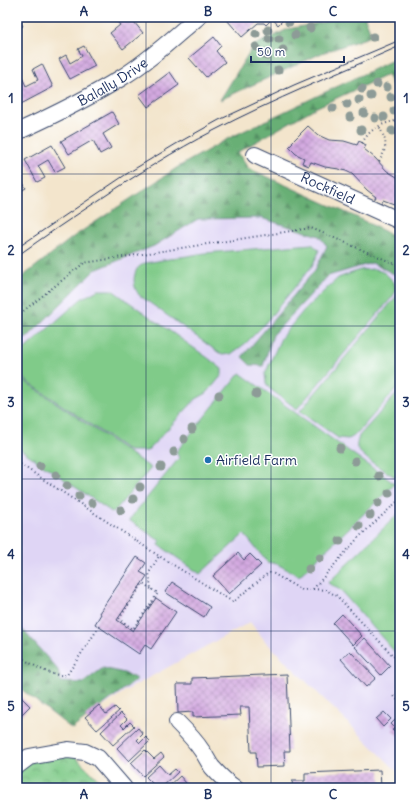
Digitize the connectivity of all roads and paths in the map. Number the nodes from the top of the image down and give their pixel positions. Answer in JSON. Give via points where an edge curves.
{"nodes":[{"id":1,"x":198,"y":17,"type":"edge"},
{"id":2,"x":400,"y":120,"type":"edge"},
{"id":3,"x":379,"y":126,"type":"junction"},
{"id":4,"x":17,"y":132,"type":"edge"},
{"id":5,"x":362,"y":143,"type":"dead end"},
{"id":6,"x":255,"y":155,"type":"dead end"},
{"id":7,"x":379,"y":162,"type":"dead end"},
{"id":8,"x":400,"y":221,"type":"edge"},
{"id":9,"x":400,"y":266,"type":"edge"},
{"id":10,"x":17,"y":316,"type":"edge"},
{"id":11,"x":17,"y":462,"type":"edge"},
{"id":12,"x":400,"y":499,"type":"edge"},
{"id":13,"x":159,"y":556,"type":"junction"},
{"id":14,"x":151,"y":589,"type":"junction"},
{"id":15,"x":313,"y":589,"type":"junction"},
{"id":16,"x":99,"y":627,"type":"dead end"},
{"id":17,"x":17,"y":655,"type":"edge"},
{"id":18,"x":400,"y":663,"type":"edge"},
{"id":19,"x":400,"y":690,"type":"edge"},
{"id":20,"x":400,"y":703,"type":"edge"},
{"id":21,"x":177,"y":722,"type":"dead end"},
{"id":22,"x":17,"y":766,"type":"edge"},
{"id":23,"x":124,"y":788,"type":"edge"},
{"id":24,"x":235,"y":788,"type":"edge"}],
"edges":[{"from":1,"to":4,"type":"street","name":"Balally Drive","via":[[121,78],[64,110]]},
{"from":2,"to":3,"type":"path"},
{"from":3,"to":5,"type":"path","via":[[366,136]]},
{"from":3,"to":7,"type":"path","via":[[386,144]]},
{"from":6,"to":8,"type":"street","name":"Rockfield"},
{"from":9,"to":10,"type":"path","via":[[311,228],[84,263]]},
{"from":11,"to":13,"type":"path"},
{"from":12,"to":15,"type":"path","via":[[358,538]]},
{"from":13,"to":14,"type":"path","via":[[149,573]]},
{"from":13,"to":15,"type":"path","via":[[233,602],[270,573],[302,590]]},
{"from":14,"to":14,"type":"path","via":[[143,583],[119,620],[133,629],[158,593]]},
{"from":15,"to":18,"type":"path","via":[[326,590],[337,596]]},
{"from":16,"to":17,"type":"path","via":[[67,675],[60,676],[39,668]]},
{"from":19,"to":20,"type":"path","via":[[394,696]]},
{"from":21,"to":24,"type":"street","via":[[196,742],[221,778]]},
{"from":22,"to":23,"type":"street","via":[[29,757],[68,750],[84,752],[98,758]]}]}
